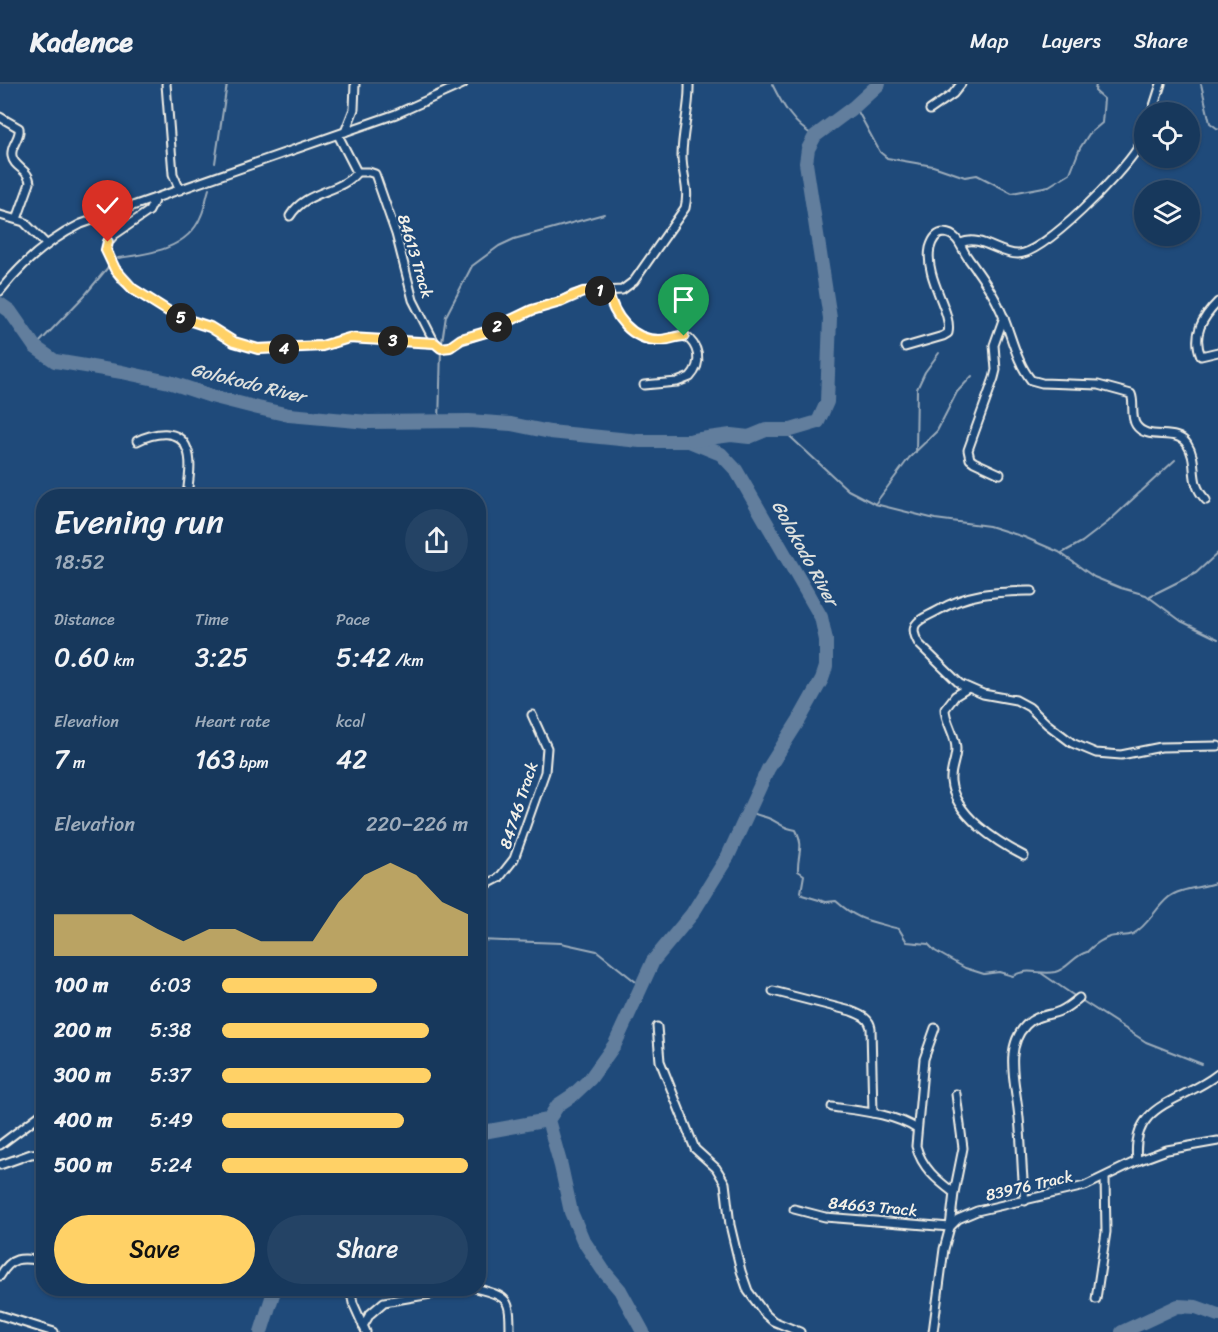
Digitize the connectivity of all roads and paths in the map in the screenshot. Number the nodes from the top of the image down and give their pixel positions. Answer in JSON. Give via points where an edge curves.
{"nodes":[{"id":1,"x":166,"y":84,"type":"edge"},
{"id":2,"x":355,"y":84,"type":"edge"},
{"id":3,"x":463,"y":84,"type":"edge"},
{"id":4,"x":689,"y":84,"type":"edge"},
{"id":5,"x":961,"y":84,"type":"edge"},
{"id":6,"x":1161,"y":84,"type":"edge"},
{"id":7,"x":1155,"y":102,"type":"edge"},
{"id":8,"x":930,"y":110,"type":"dead end"},
{"id":9,"x":0,"y":117,"type":"edge"},
{"id":10,"x":342,"y":133,"type":"junction"},
{"id":11,"x":1134,"y":154,"type":"edge"},
{"id":12,"x":357,"y":172,"type":"junction"},
{"id":13,"x":180,"y":190,"type":"junction"},
{"id":14,"x":155,"y":199,"type":"junction"},
{"id":15,"x":0,"y":215,"type":"edge"},
{"id":16,"x":290,"y":216,"type":"dead end"},
{"id":17,"x":17,"y":219,"type":"junction"},
{"id":18,"x":961,"y":243,"type":"junction"},
{"id":19,"x":46,"y":244,"type":"junction"},
{"id":20,"x":0,"y":291,"type":"edge"},
{"id":21,"x":608,"y":291,"type":"junction"},
{"id":22,"x":1218,"y":302,"type":"edge"},
{"id":23,"x":1004,"y":318,"type":"junction"},
{"id":24,"x":435,"y":343,"type":"junction"},
{"id":25,"x":905,"y":348,"type":"dead end"},
{"id":26,"x":1218,"y":352,"type":"edge"},
{"id":27,"x":644,"y":385,"type":"dead end"},
{"id":28,"x":137,"y":441,"type":"dead end"},
{"id":29,"x":1000,"y":474,"type":"dead end"},
{"id":30,"x":187,"y":489,"type":"edge"},
{"id":31,"x":1206,"y":500,"type":"dead end"},
{"id":32,"x":1032,"y":591,"type":"dead end"},
{"id":33,"x":968,"y":688,"type":"junction"},
{"id":34,"x":532,"y":715,"type":"dead end"},
{"id":35,"x":1218,"y":746,"type":"edge"},
{"id":36,"x":1024,"y":856,"type":"dead end"},
{"id":37,"x":486,"y":885,"type":"edge"},
{"id":38,"x":773,"y":991,"type":"dead end"},
{"id":39,"x":1079,"y":998,"type":"dead end"},
{"id":40,"x":657,"y":1028,"type":"dead end"},
{"id":41,"x":935,"y":1028,"type":"dead end"},
{"id":42,"x":1218,"y":1074,"type":"edge"},
{"id":43,"x":956,"y":1094,"type":"dead end"},
{"id":44,"x":832,"y":1107,"type":"dead end"},
{"id":45,"x":873,"y":1113,"type":"junction"},
{"id":46,"x":36,"y":1118,"type":"edge"},
{"id":47,"x":917,"y":1129,"type":"junction"},
{"id":48,"x":1218,"y":1141,"type":"edge"},
{"id":49,"x":0,"y":1144,"type":"edge"},
{"id":50,"x":36,"y":1154,"type":"edge"},
{"id":51,"x":1137,"y":1161,"type":"junction"},
{"id":52,"x":0,"y":1165,"type":"edge"},
{"id":53,"x":1105,"y":1178,"type":"junction"},
{"id":54,"x":954,"y":1193,"type":"junction"},
{"id":55,"x":1025,"y":1201,"type":"junction"},
{"id":56,"x":794,"y":1209,"type":"dead end"},
{"id":57,"x":950,"y":1227,"type":"junction"},
{"id":58,"x":36,"y":1260,"type":"edge"},
{"id":59,"x":0,"y":1276,"type":"edge"},
{"id":60,"x":486,"y":1292,"type":"edge"},
{"id":61,"x":352,"y":1296,"type":"edge"},
{"id":62,"x":419,"y":1296,"type":"edge"},
{"id":63,"x":1096,"y":1299,"type":"dead end"},
{"id":64,"x":0,"y":1315,"type":"edge"},
{"id":65,"x":364,"y":1329,"type":"edge"},
{"id":66,"x":54,"y":1332,"type":"edge"},
{"id":67,"x":510,"y":1332,"type":"edge"},
{"id":68,"x":800,"y":1332,"type":"edge"},
{"id":69,"x":933,"y":1332,"type":"edge"}],
"edges":[{"from":1,"to":13,"type":"street","via":[[173,174]]},
{"from":2,"to":10,"type":"street","via":[[354,109]]},
{"from":3,"to":10,"type":"street","via":[[420,105]]},
{"from":4,"to":21,"type":"street","via":[[682,155],[688,196],[685,208],[628,287]]},
{"from":5,"to":8,"type":"street"},
{"from":6,"to":7,"type":"street"},
{"from":9,"to":17,"type":"street","via":[[19,128],[12,156],[30,177]]},
{"from":10,"to":12,"type":"street"},
{"from":10,"to":13,"type":"street"},
{"from":11,"to":18,"type":"street","via":[[1092,201],[1030,250],[1013,253],[974,240]]},
{"from":12,"to":16,"type":"street","via":[[346,183],[302,202]]},
{"from":12,"to":24,"type":"street","name":"84613 Track","via":[[375,174],[413,300]]},
{"from":13,"to":14,"type":"street"},
{"from":14,"to":19,"type":"street","via":[[81,224]]},
{"from":14,"to":24,"type":"street","via":[[148,211],[114,235],[106,250],[123,280],[176,316],[258,349],[322,346],[349,338]]},
{"from":15,"to":17,"type":"street"},
{"from":17,"to":19,"type":"street","via":[[31,227]]},
{"from":18,"to":23,"type":"street"},
{"from":18,"to":25,"type":"street","via":[[950,234],[941,233],[934,238],[929,251],[929,266],[948,333]]},
{"from":19,"to":20,"type":"street"},
{"from":21,"to":24,"type":"street","via":[[583,292],[532,310],[450,347],[441,348]]},
{"from":21,"to":27,"type":"street","via":[[617,318],[630,329],[652,340],[686,336],[696,350],[698,361],[690,377]]},
{"from":22,"to":26,"type":"street","via":[[1198,329],[1196,339],[1201,356]]},
{"from":23,"to":29,"type":"street","via":[[994,345],[994,378],[968,450],[970,459]]},
{"from":23,"to":31,"type":"street","via":[[1020,364],[1031,380],[1098,385],[1130,393],[1136,426],[1183,439],[1191,453],[1196,488]]},
{"from":28,"to":30,"type":"street","via":[[161,433],[184,443],[189,458]]},
{"from":32,"to":33,"type":"street","via":[[964,597],[922,616],[918,622],[914,634],[919,644],[950,676]]},
{"from":33,"to":35,"type":"street","via":[[1023,703],[1060,735],[1096,753],[1121,755],[1161,747]]},
{"from":33,"to":36,"type":"street","via":[[945,709],[956,751],[952,789],[981,828],[997,842]]},
{"from":34,"to":37,"type":"street","name":"84746 Track","via":[[547,748],[545,772],[514,859],[500,878]]},
{"from":38,"to":45,"type":"street","via":[[850,1011],[868,1020]]},
{"from":39,"to":55,"type":"street","via":[[1060,1011],[1034,1018],[1018,1036],[1013,1076]]},
{"from":40,"to":68,"type":"street","via":[[664,1070],[695,1149],[716,1168],[725,1183],[748,1291],[773,1321]]},
{"from":41,"to":47,"type":"street","via":[[924,1059]]},
{"from":42,"to":51,"type":"street","via":[[1148,1116],[1137,1137]]},
{"from":43,"to":54,"type":"street","via":[[963,1148]]},
{"from":44,"to":45,"type":"street"},
{"from":45,"to":47,"type":"street"},
{"from":46,"to":49,"type":"street"},
{"from":47,"to":54,"type":"street","via":[[919,1157],[938,1181]]},
{"from":48,"to":51,"type":"street","name":"83976 Track"},
{"from":50,"to":52,"type":"street"},
{"from":51,"to":53,"type":"street","name":"83976 Track"},
{"from":53,"to":55,"type":"street","name":"83976 Track"},
{"from":53,"to":63,"type":"street","via":[[1106,1232]]},
{"from":54,"to":57,"type":"street"},
{"from":55,"to":57,"type":"street","name":"83976 Track","via":[[978,1211]]},
{"from":56,"to":57,"type":"street","name":"84663 Track","via":[[825,1217]]},
{"from":57,"to":69,"type":"street"},
{"from":58,"to":59,"type":"street","via":[[17,1259]]},
{"from":60,"to":67,"type":"street","via":[[507,1301]]},
{"from":61,"to":65,"type":"street"},
{"from":62,"to":65,"type":"street","via":[[384,1302],[370,1314]]},
{"from":64,"to":66,"type":"street"}]}
